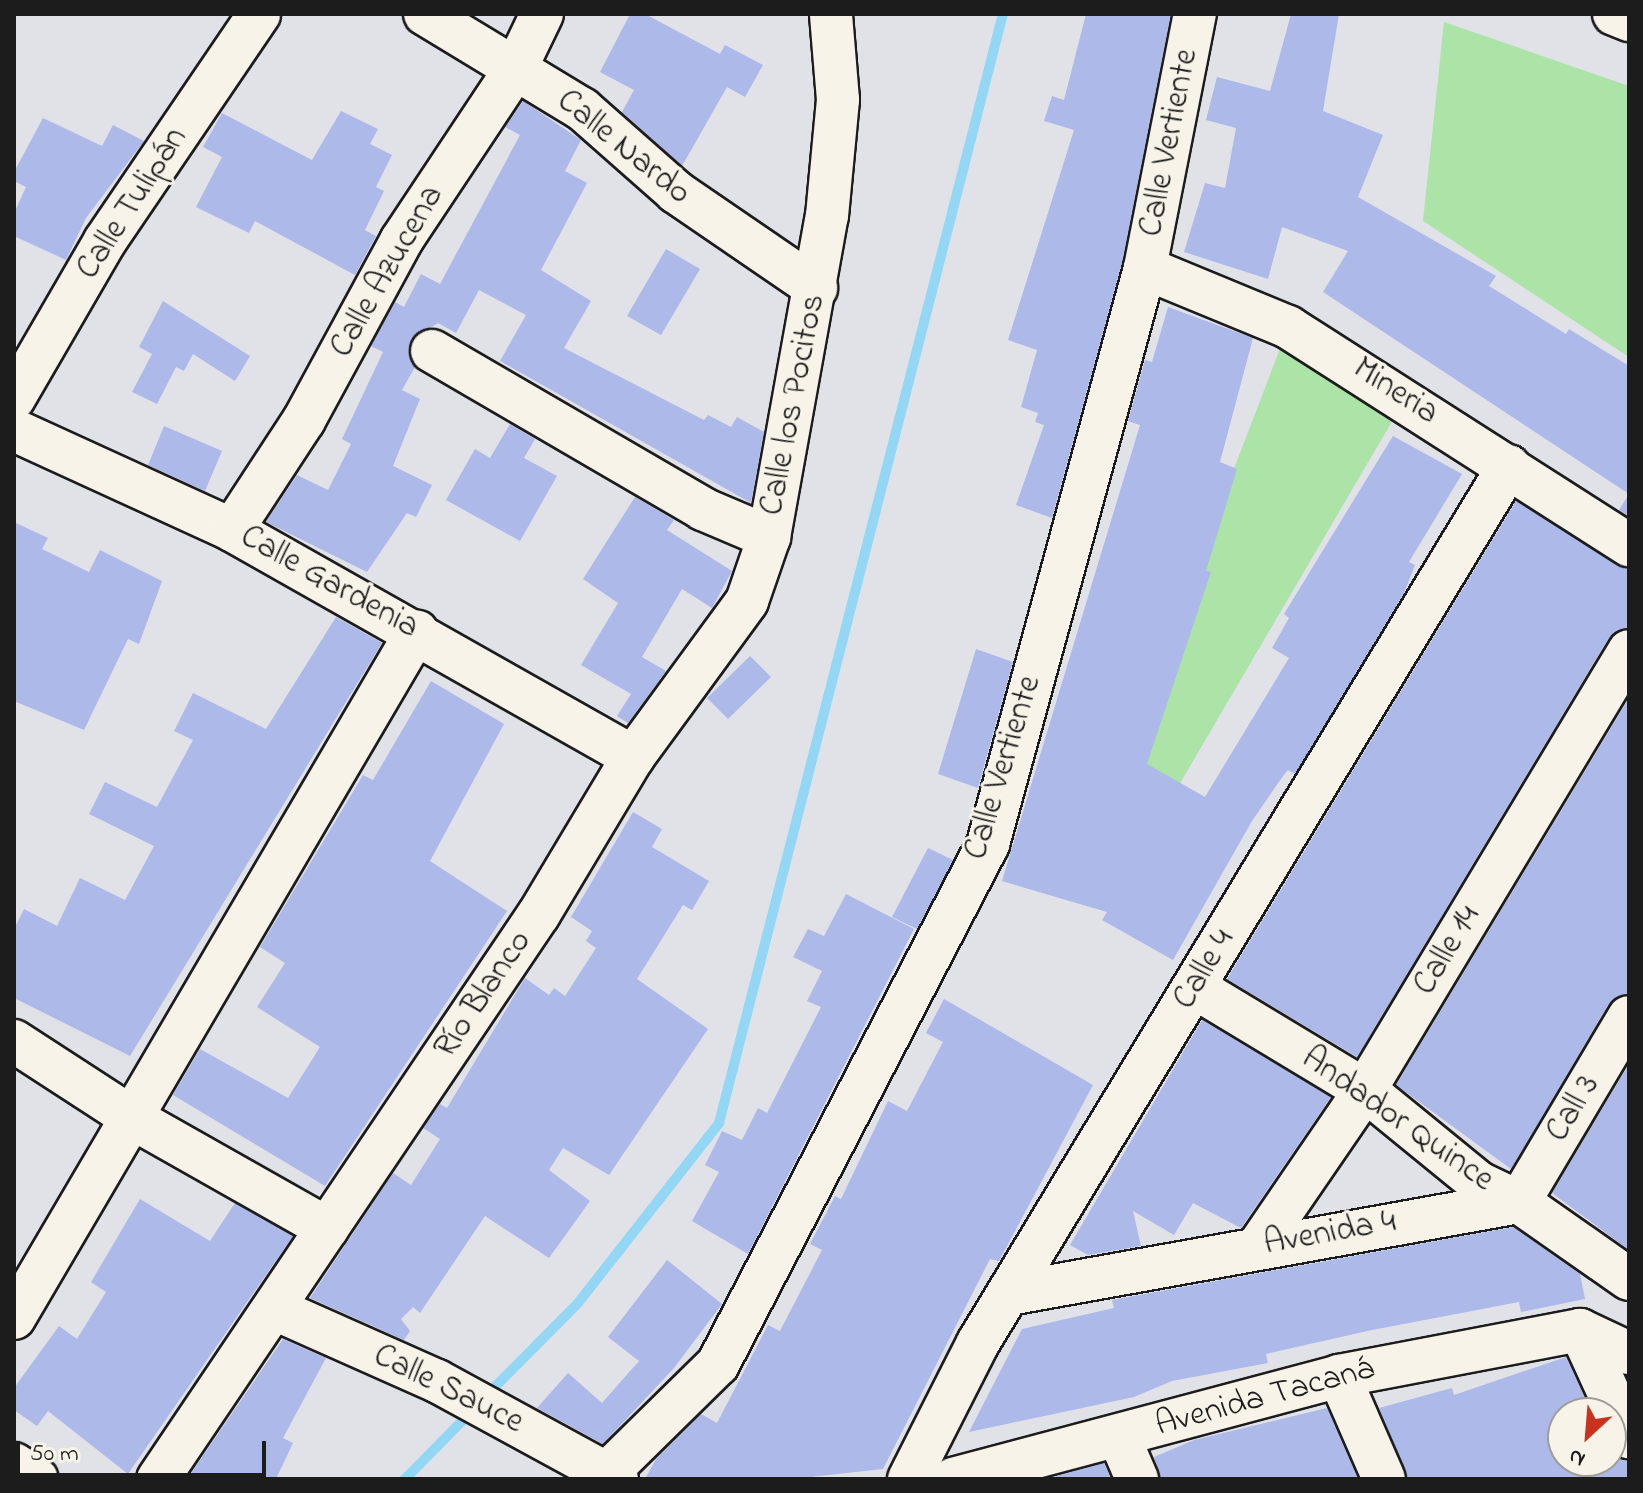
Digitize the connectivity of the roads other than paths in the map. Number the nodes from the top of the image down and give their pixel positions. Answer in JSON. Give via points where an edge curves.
{"nodes":[{"id":1,"x":259,"y":14,"type":"edge"},
{"id":2,"x":425,"y":14,"type":"edge"},
{"id":3,"x":542,"y":14,"type":"edge"},
{"id":4,"x":831,"y":14,"type":"edge"},
{"id":5,"x":1195,"y":14,"type":"edge"},
{"id":6,"x":1614,"y":14,"type":"edge"},
{"id":7,"x":1629,"y":20,"type":"edge"},
{"id":8,"x":516,"y":68,"type":"junction"},
{"id":9,"x":1145,"y":268,"type":"junction"},
{"id":10,"x":816,"y":288,"type":"junction"},
{"id":11,"x":432,"y":351,"type":"dead end"},
{"id":12,"x":14,"y":398,"type":"edge"},
{"id":13,"x":14,"y":430,"type":"edge"},
{"id":14,"x":1509,"y":466,"type":"junction"},
{"id":15,"x":232,"y":530,"type":"junction"},
{"id":16,"x":769,"y":537,"type":"junction"},
{"id":17,"x":1629,"y":545,"type":"edge"},
{"id":18,"x":417,"y":631,"type":"junction"},
{"id":19,"x":1629,"y":651,"type":"edge"},
{"id":20,"x":633,"y":757,"type":"junction"},
{"id":21,"x":1194,"y":987,"type":"junction"},
{"id":22,"x":1629,"y":1017,"type":"edge"},
{"id":23,"x":14,"y":1041,"type":"edge"},
{"id":24,"x":1365,"y":1090,"type":"junction"},
{"id":25,"x":134,"y":1119,"type":"junction"},
{"id":26,"x":1519,"y":1202,"type":"junction"},
{"id":27,"x":327,"y":1228,"type":"junction"},
{"id":28,"x":1259,"y":1245,"type":"junction"},
{"id":29,"x":1629,"y":1279,"type":"edge"},
{"id":30,"x":1009,"y":1294,"type":"junction"},
{"id":31,"x":275,"y":1309,"type":"junction"},
{"id":32,"x":14,"y":1318,"type":"edge"},
{"id":33,"x":1580,"y":1330,"type":"junction"},
{"id":34,"x":1629,"y":1353,"type":"edge"},
{"id":35,"x":1339,"y":1376,"type":"junction"},
{"id":36,"x":1119,"y":1437,"type":"junction"},
{"id":37,"x":1629,"y":1437,"type":"edge"},
{"id":38,"x":14,"y":1464,"type":"edge"},
{"id":39,"x":609,"y":1477,"type":"edge"},
{"id":40,"x":37,"y":1479,"type":"edge"},
{"id":41,"x":158,"y":1479,"type":"edge"},
{"id":42,"x":909,"y":1479,"type":"edge"},
{"id":43,"x":953,"y":1479,"type":"edge"},
{"id":44,"x":1137,"y":1479,"type":"edge"},
{"id":45,"x":1384,"y":1479,"type":"edge"}],
"edges":[{"from":1,"to":12,"type":"street","name":"Calle Tulipán","via":[[105,241]]},
{"from":2,"to":8,"type":"street","name":"Calle Nardo"},
{"from":3,"to":8,"type":"street","name":"Calle Azucena"},
{"from":4,"to":10,"type":"street","name":"Calle los Pocitos","via":[[837,148]]},
{"from":5,"to":9,"type":"street","name":"Calle Vertiente"},
{"from":6,"to":7,"type":"street"},
{"from":8,"to":10,"type":"street","name":"Calle Nardo","via":[[582,109],[676,192]]},
{"from":8,"to":15,"type":"street","name":"Calle Azucena","via":[[401,241],[304,420]]},
{"from":9,"to":14,"type":"street","name":"Mineria","via":[[1288,327]]},
{"from":9,"to":39,"type":"street","name":"Calle Vertiente","via":[[988,844],[718,1364]]},
{"from":10,"to":16,"type":"street","name":"Calle los Pocitos"},
{"from":11,"to":16,"type":"street","via":[[703,509]]},
{"from":13,"to":15,"type":"street","name":"Calle Gardenia"},
{"from":14,"to":17,"type":"street","name":"Mineria"},
{"from":14,"to":21,"type":"street","name":"Calle 4"},
{"from":15,"to":18,"type":"street","name":"Calle Gardenia"},
{"from":16,"to":20,"type":"street","name":"Calle los Pocitos","via":[[747,601]]},
{"from":18,"to":20,"type":"street","name":"Calle Gardenia"},
{"from":18,"to":25,"type":"street"},
{"from":19,"to":24,"type":"street","name":"Calle 14"},
{"from":20,"to":27,"type":"street","name":"Río Blanco","via":[[539,914]]},
{"from":21,"to":24,"type":"street","name":"Andador Quince"},
{"from":21,"to":30,"type":"street","name":"Calle 4"},
{"from":22,"to":26,"type":"street","name":"Call 3"},
{"from":23,"to":25,"type":"street"},
{"from":24,"to":26,"type":"street","name":"Andador Quince","via":[[1479,1183]]},
{"from":24,"to":28,"type":"street","name":"Calle 14"},
{"from":25,"to":27,"type":"street"},
{"from":25,"to":32,"type":"street"},
{"from":26,"to":28,"type":"street","name":"Avenida 4"},
{"from":26,"to":29,"type":"street"},
{"from":27,"to":31,"type":"street","name":"Río Blanco"},
{"from":28,"to":30,"type":"street","name":"Avenida 4"},
{"from":30,"to":42,"type":"street","name":"Calle 4"},
{"from":31,"to":39,"type":"street","name":"Calle Sauce","via":[[519,1422]]},
{"from":31,"to":41,"type":"street","name":"Río Blanco"},
{"from":33,"to":34,"type":"street"},
{"from":33,"to":35,"type":"street","name":"Avenida Tacaná"},
{"from":33,"to":37,"type":"street"},
{"from":35,"to":36,"type":"street","name":"Avenida Tacaná"},
{"from":35,"to":45,"type":"street"},
{"from":36,"to":43,"type":"street","name":"Avenida Tacaná"},
{"from":36,"to":44,"type":"street"},
{"from":38,"to":40,"type":"street"}]}
